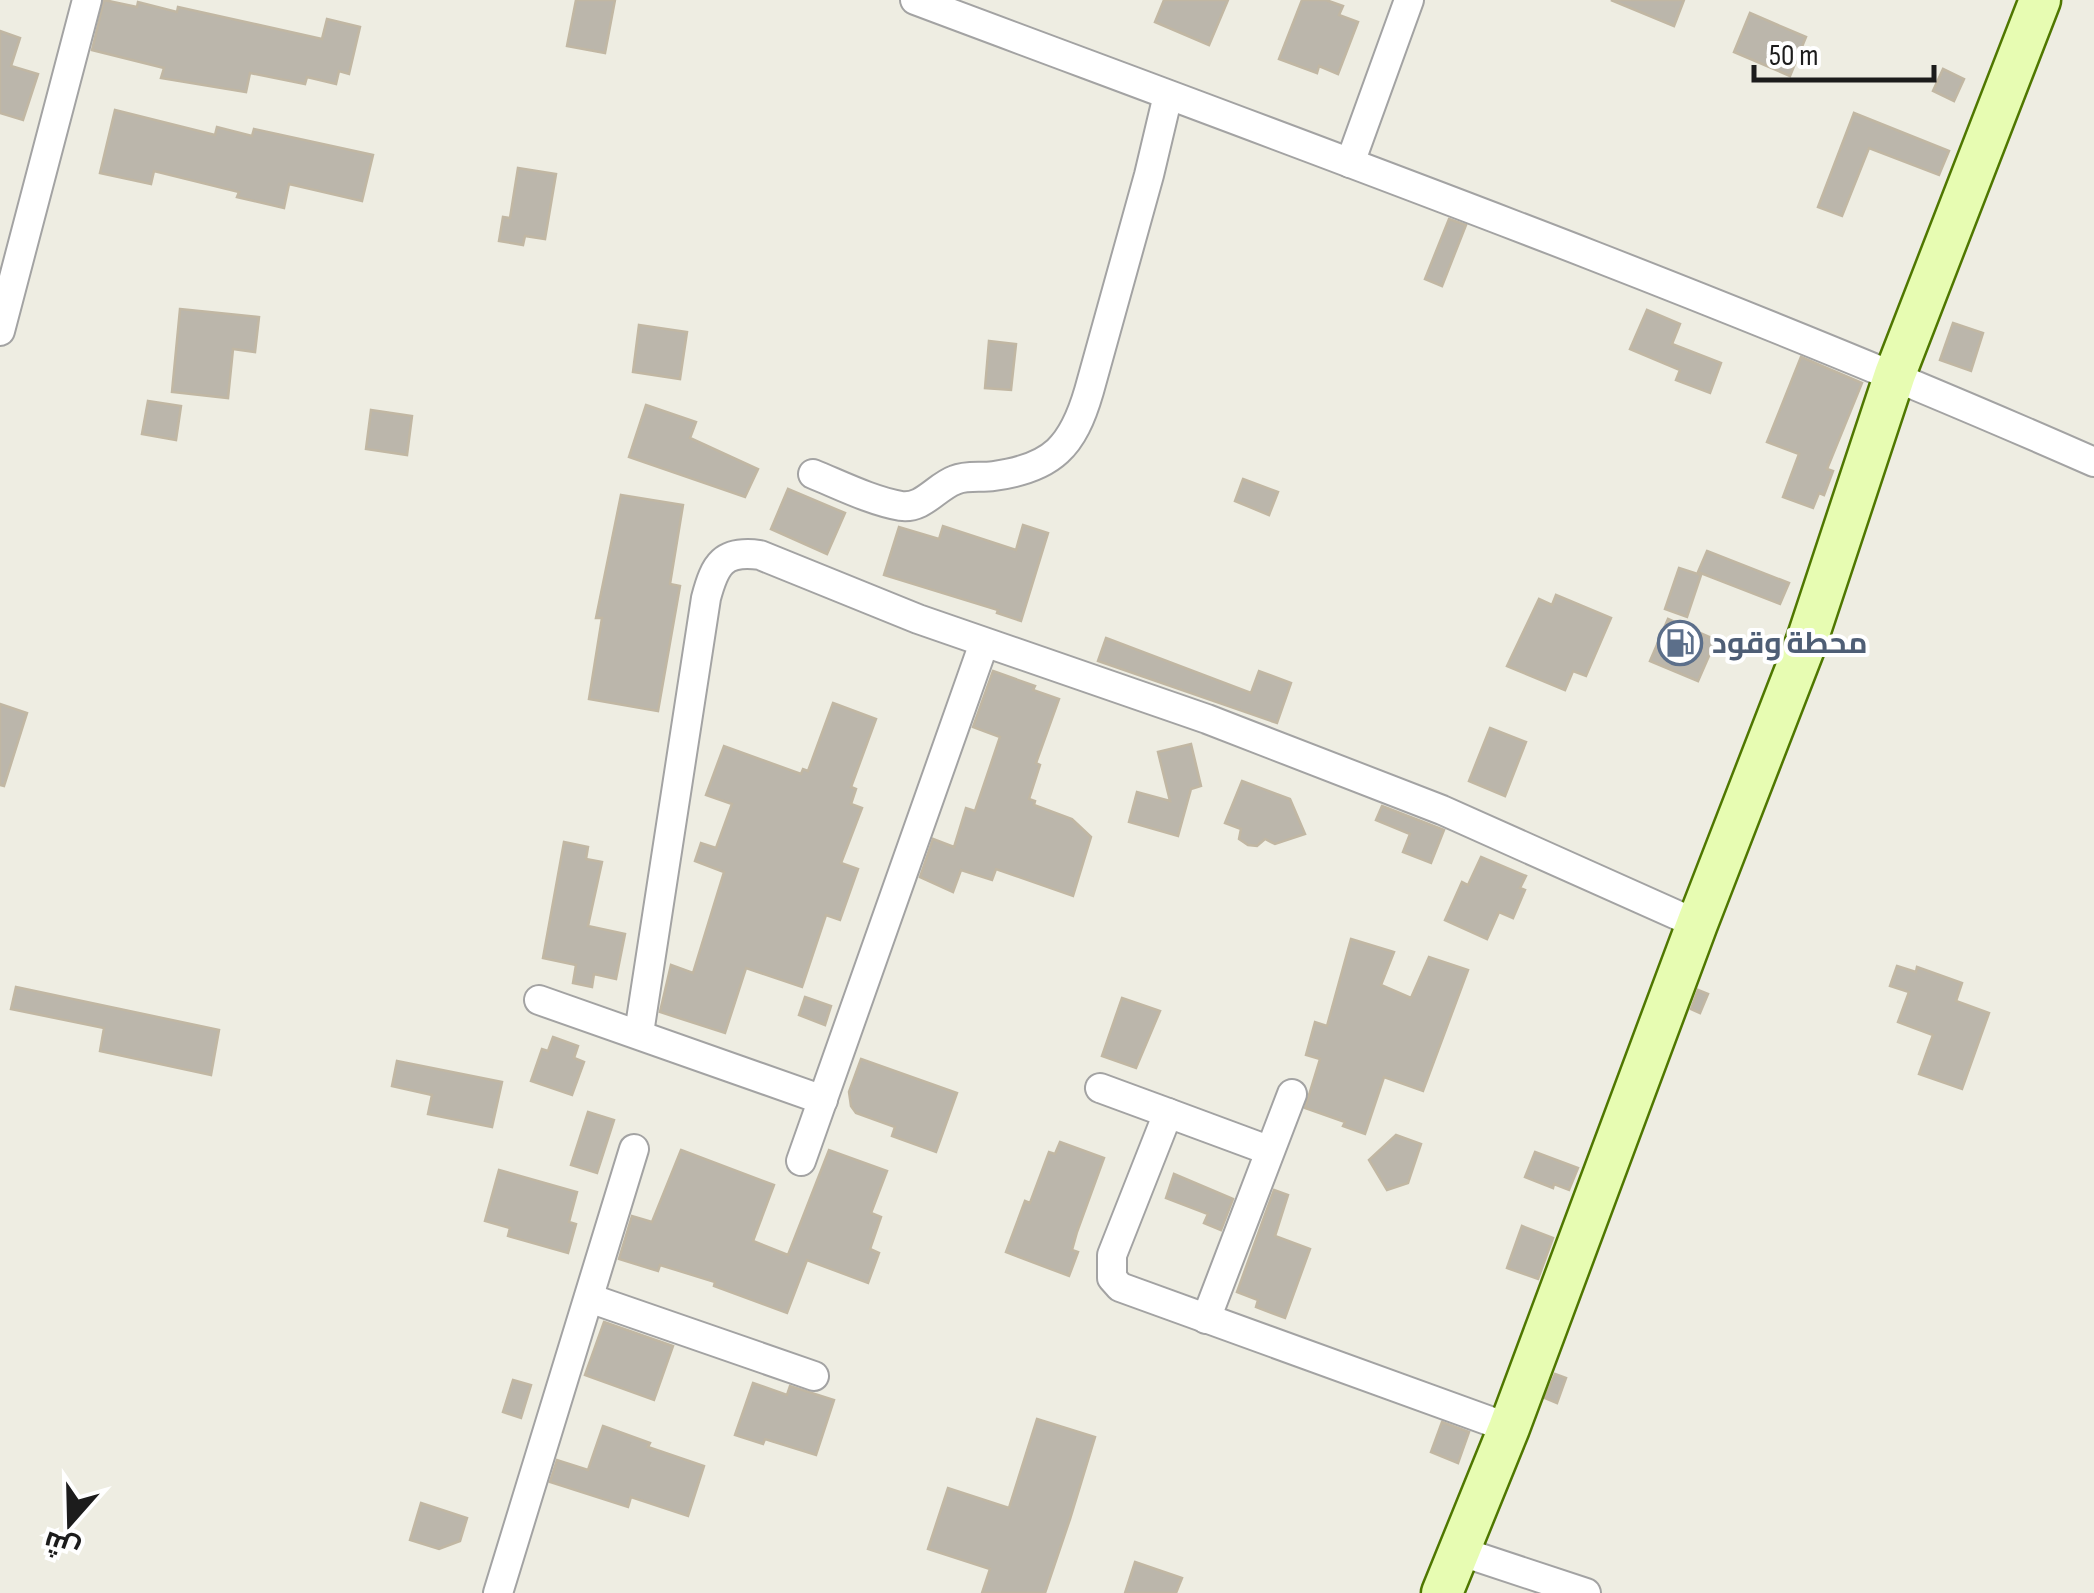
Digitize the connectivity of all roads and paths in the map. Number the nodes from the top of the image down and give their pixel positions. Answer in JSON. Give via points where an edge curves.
{"nodes":[{"id":1,"x":87,"y":0,"type":"edge"},
{"id":2,"x":916,"y":0,"type":"edge"},
{"id":3,"x":1408,"y":0,"type":"edge"},
{"id":4,"x":2040,"y":0,"type":"edge"},
{"id":5,"x":1168,"y":95,"type":"junction"},
{"id":6,"x":1350,"y":163,"type":"junction"},
{"id":7,"x":0,"y":331,"type":"edge"},
{"id":8,"x":1895,"y":374,"type":"junction"},
{"id":9,"x":2094,"y":462,"type":"edge"},
{"id":10,"x":813,"y":474,"type":"dead end"},
{"id":11,"x":984,"y":643,"type":"junction"},
{"id":12,"x":1697,"y":924,"type":"junction"},
{"id":13,"x":539,"y":1000,"type":"dead end"},
{"id":14,"x":639,"y":1033,"type":"junction"},
{"id":15,"x":1100,"y":1088,"type":"dead end"},
{"id":16,"x":1292,"y":1094,"type":"dead end"},
{"id":17,"x":823,"y":1100,"type":"junction"},
{"id":18,"x":1168,"y":1113,"type":"junction"},
{"id":19,"x":634,"y":1148,"type":"dead end"},
{"id":20,"x":1268,"y":1150,"type":"junction"},
{"id":21,"x":801,"y":1162,"type":"dead end"},
{"id":22,"x":589,"y":1298,"type":"junction"},
{"id":23,"x":1206,"y":1319,"type":"junction"},
{"id":24,"x":814,"y":1376,"type":"dead end"},
{"id":25,"x":1509,"y":1428,"type":"junction"},
{"id":26,"x":1459,"y":1551,"type":"junction"},
{"id":27,"x":498,"y":1593,"type":"edge"},
{"id":28,"x":1442,"y":1593,"type":"edge"},
{"id":29,"x":1586,"y":1593,"type":"edge"}],
"edges":[{"from":1,"to":7,"type":"street"},
{"from":2,"to":5,"type":"street"},
{"from":3,"to":6,"type":"street"},
{"from":4,"to":8,"type":"main road"},
{"from":5,"to":6,"type":"street"},
{"from":5,"to":10,"type":"street","via":[[1070,441],[1023,472],[962,477],[920,504],[904,506]]},
{"from":6,"to":8,"type":"street"},
{"from":8,"to":9,"type":"street"},
{"from":8,"to":12,"type":"main road","via":[[1806,643]]},
{"from":11,"to":12,"type":"street","via":[[1442,810]]},
{"from":11,"to":14,"type":"street","via":[[760,555],[742,552],[717,566],[706,598]]},
{"from":11,"to":17,"type":"street"},
{"from":12,"to":25,"type":"main road"},
{"from":13,"to":14,"type":"street"},
{"from":14,"to":17,"type":"street"},
{"from":15,"to":18,"type":"street"},
{"from":16,"to":20,"type":"street"},
{"from":17,"to":21,"type":"street"},
{"from":18,"to":20,"type":"street"},
{"from":18,"to":23,"type":"street","via":[[1110,1267],[1112,1278],[1120,1287]]},
{"from":19,"to":22,"type":"street"},
{"from":20,"to":23,"type":"street"},
{"from":22,"to":24,"type":"street"},
{"from":22,"to":27,"type":"street"},
{"from":23,"to":25,"type":"street"},
{"from":25,"to":26,"type":"main road"},
{"from":26,"to":28,"type":"main road"},
{"from":26,"to":29,"type":"street"}]}
